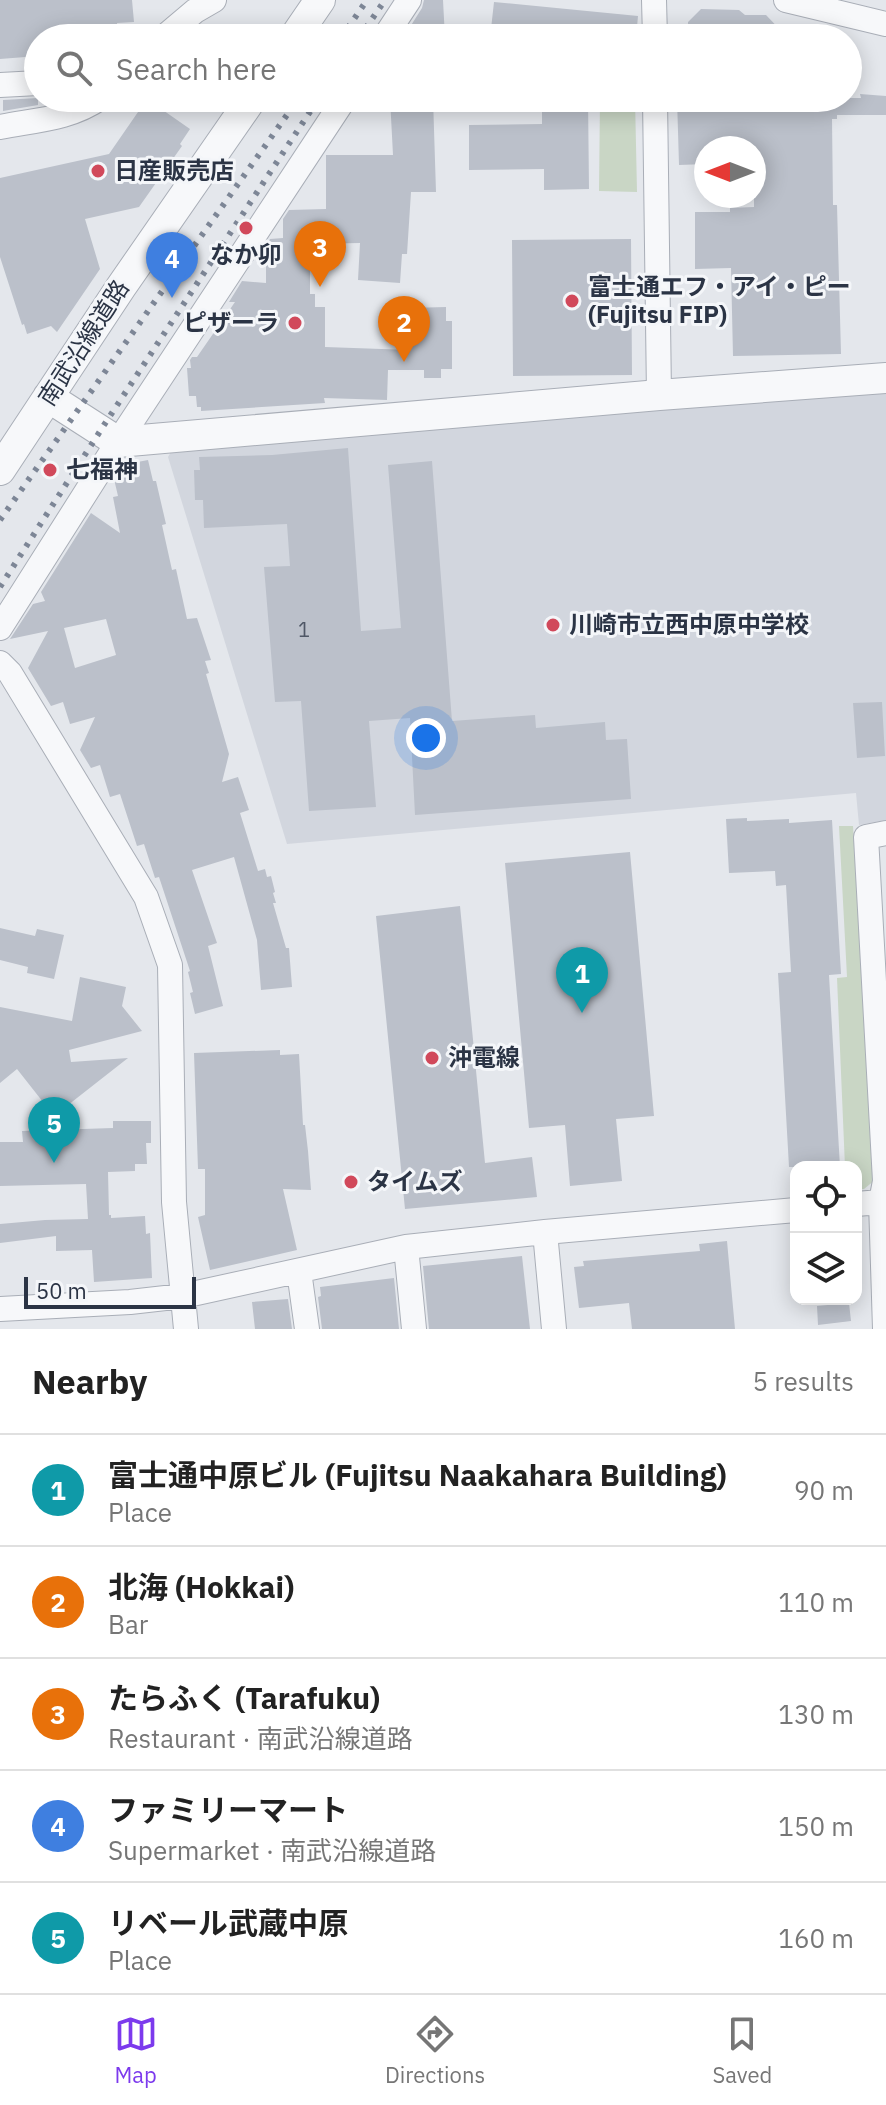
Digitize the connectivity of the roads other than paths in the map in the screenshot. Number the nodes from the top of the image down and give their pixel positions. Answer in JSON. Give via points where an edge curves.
{"nodes":[{"id":1,"x":214,"y":0,"type":"edge"},
{"id":2,"x":320,"y":0,"type":"edge"},
{"id":3,"x":409,"y":0,"type":"edge"},
{"id":4,"x":654,"y":0,"type":"edge"},
{"id":5,"x":786,"y":0,"type":"edge"},
{"id":6,"x":180,"y":24,"type":"edge"},
{"id":7,"x":304,"y":24,"type":"edge"},
{"id":8,"x":393,"y":24,"type":"edge"},
{"id":9,"x":655,"y":24,"type":"edge"},
{"id":10,"x":886,"y":24,"type":"edge"},
{"id":11,"x":24,"y":84,"type":"edge"},
{"id":12,"x":0,"y":85,"type":"edge"},
{"id":13,"x":72,"y":112,"type":"edge"},
{"id":14,"x":242,"y":112,"type":"edge"},
{"id":15,"x":336,"y":112,"type":"edge"},
{"id":16,"x":655,"y":112,"type":"edge"},
{"id":17,"x":0,"y":127,"type":"edge"},
{"id":18,"x":886,"y":378,"type":"edge"},
{"id":19,"x":659,"y":395,"type":"junction"},
{"id":20,"x":48,"y":397,"type":"junction"},
{"id":21,"x":118,"y":442,"type":"junction"},
{"id":22,"x":1,"y":469,"type":"edge"},
{"id":23,"x":0,"y":628,"type":"edge"},
{"id":24,"x":0,"y":663,"type":"edge"},
{"id":25,"x":886,"y":833,"type":"edge"},
{"id":26,"x":881,"y":1055,"type":"edge"},
{"id":27,"x":881,"y":1202,"type":"junction"},
{"id":28,"x":862,"y":1204,"type":"edge"},
{"id":29,"x":790,"y":1211,"type":"edge"},
{"id":30,"x":545,"y":1232,"type":"junction"},
{"id":31,"x":406,"y":1247,"type":"junction"},
{"id":32,"x":299,"y":1271,"type":"junction"},
{"id":33,"x":183,"y":1296,"type":"junction"},
{"id":34,"x":0,"y":1309,"type":"edge"},
{"id":35,"x":186,"y":1329,"type":"edge"},
{"id":36,"x":307,"y":1329,"type":"edge"},
{"id":37,"x":414,"y":1329,"type":"edge"},
{"id":38,"x":554,"y":1329,"type":"edge"},
{"id":39,"x":885,"y":1329,"type":"edge"}],
"edges":[{"from":1,"to":6,"type":"street"},
{"from":2,"to":7,"type":"street"},
{"from":3,"to":8,"type":"street"},
{"from":4,"to":9,"type":"street"},
{"from":5,"to":10,"type":"street"},
{"from":11,"to":12,"type":"street"},
{"from":13,"to":17,"type":"street"},
{"from":14,"to":20,"type":"street","name":"南武沿線道路"},
{"from":15,"to":21,"type":"street"},
{"from":16,"to":19,"type":"street"},
{"from":18,"to":19,"type":"street"},
{"from":19,"to":21,"type":"street"},
{"from":20,"to":21,"type":"street"},
{"from":20,"to":22,"type":"street","name":"南武沿線道路"},
{"from":21,"to":23,"type":"street"},
{"from":24,"to":33,"type":"street","via":[[146,897],[170,965],[173,1171]]},
{"from":25,"to":26,"type":"street","via":[[866,837]]},
{"from":26,"to":27,"type":"street"},
{"from":27,"to":28,"type":"street"},
{"from":27,"to":39,"type":"street"},
{"from":29,"to":30,"type":"street"},
{"from":30,"to":31,"type":"street"},
{"from":30,"to":38,"type":"street"},
{"from":31,"to":32,"type":"street"},
{"from":31,"to":37,"type":"street"},
{"from":32,"to":33,"type":"street"},
{"from":32,"to":36,"type":"street"},
{"from":33,"to":34,"type":"street"},
{"from":33,"to":35,"type":"street"}]}
